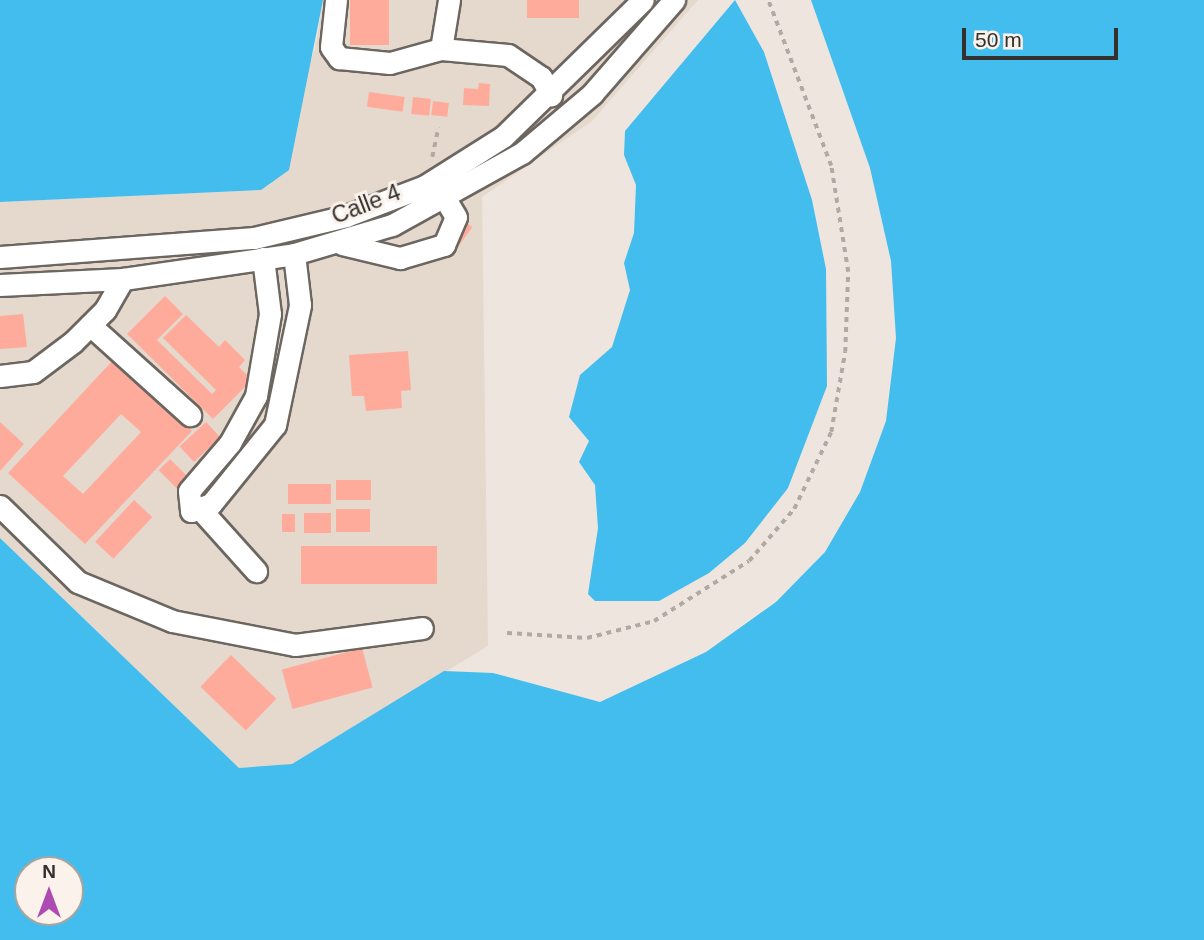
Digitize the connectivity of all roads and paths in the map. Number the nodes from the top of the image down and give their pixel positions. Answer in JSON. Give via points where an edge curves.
{"nodes":[{"id":1,"x":336,"y":0,"type":"edge"},
{"id":2,"x":449,"y":0,"type":"edge"},
{"id":3,"x":643,"y":0,"type":"edge"},
{"id":4,"x":674,"y":0,"type":"edge"},
{"id":5,"x":768,"y":0,"type":"edge"},
{"id":6,"x":442,"y":49,"type":"junction"},
{"id":7,"x":551,"y":95,"type":"junction"},
{"id":8,"x":440,"y":190,"type":"junction"},
{"id":9,"x":384,"y":201,"type":"junction"},
{"id":10,"x":392,"y":225,"type":"junction"},
{"id":11,"x":342,"y":244,"type":"junction"},
{"id":12,"x":294,"y":254,"type":"junction"},
{"id":13,"x":0,"y":257,"type":"edge"},
{"id":14,"x":264,"y":258,"type":"junction"},
{"id":15,"x":123,"y":279,"type":"junction"},
{"id":16,"x":0,"y":285,"type":"edge"},
{"id":17,"x":90,"y":325,"type":"junction"},
{"id":18,"x":0,"y":376,"type":"edge"},
{"id":19,"x":190,"y":415,"type":"dead end"},
{"id":20,"x":0,"y":506,"type":"edge"},
{"id":21,"x":202,"y":511,"type":"junction"},
{"id":22,"x":256,"y":571,"type":"dead end"},
{"id":23,"x":422,"y":628,"type":"dead end"},
{"id":24,"x":507,"y":633,"type":"dead end"}],
"edges":[{"from":1,"to":6,"type":"lane","via":[[331,47],[339,58],[390,63]]},
{"from":2,"to":6,"type":"lane"},
{"from":3,"to":7,"type":"lane"},
{"from":4,"to":8,"type":"lane","name":"Calle 4","via":[[592,94],[522,153]]},
{"from":5,"to":24,"type":"path","via":[[831,166],[848,272],[845,352],[831,432],[794,509],[749,561],[654,621],[587,638]]},
{"from":6,"to":7,"type":"lane","via":[[508,55],[541,77]]},
{"from":7,"to":8,"type":"lane"},
{"from":8,"to":9,"type":"lane"},
{"from":8,"to":10,"type":"lane","name":"Calle 4"},
{"from":8,"to":11,"type":"lane","via":[[456,224],[444,245],[428,254],[371,255]]},
{"from":9,"to":10,"type":"lane"},
{"from":9,"to":13,"type":"lane","via":[[254,238]]},
{"from":10,"to":11,"type":"lane","name":"Calle 4"},
{"from":11,"to":12,"type":"lane","name":"Calle 4"},
{"from":12,"to":14,"type":"lane","name":"Calle 4"},
{"from":12,"to":21,"type":"lane","via":[[300,305],[275,425]]},
{"from":14,"to":15,"type":"lane","name":"Calle 4"},
{"from":14,"to":21,"type":"lane","via":[[270,314],[256,396],[230,443],[188,491],[187,509]]},
{"from":15,"to":16,"type":"lane","name":"Calle 4"},
{"from":15,"to":17,"type":"lane"},
{"from":17,"to":18,"type":"lane","via":[[33,372]]},
{"from":17,"to":19,"type":"lane"},
{"from":20,"to":23,"type":"lane","via":[[78,582],[172,621],[295,645]]},
{"from":21,"to":22,"type":"lane"}]}
